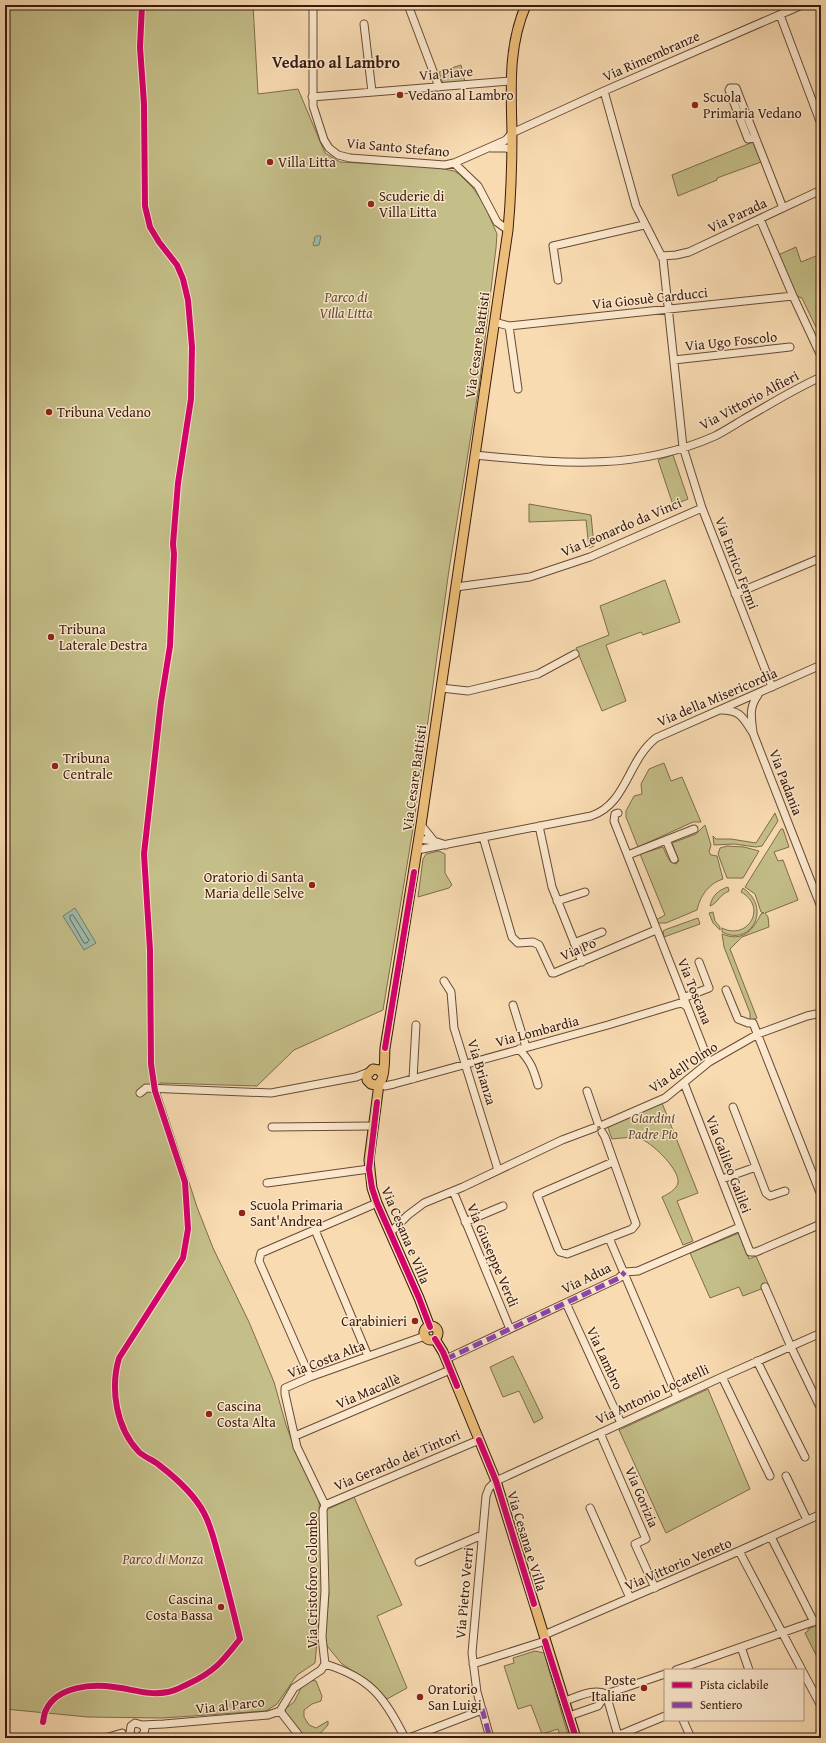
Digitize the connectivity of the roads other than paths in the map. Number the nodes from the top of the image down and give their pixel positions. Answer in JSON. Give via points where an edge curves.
{"nodes":[{"id":1,"x":313,"y":5,"type":"edge"},
{"id":2,"x":408,"y":5,"type":"edge"},
{"id":3,"x":549,"y":5,"type":"edge"},
{"id":4,"x":802,"y":5,"type":"edge"},
{"id":5,"x":819,"y":5,"type":"edge"},
{"id":6,"x":524,"y":6,"type":"edge"},
{"id":7,"x":821,"y":11,"type":"edge"},
{"id":8,"x":780,"y":15,"type":"junction"},
{"id":9,"x":364,"y":24,"type":"dead end"},
{"id":10,"x":511,"y":81,"type":"junction"},
{"id":11,"x":438,"y":87,"type":"junction"},
{"id":12,"x":604,"y":91,"type":"junction"},
{"id":13,"x":372,"y":92,"type":"junction"},
{"id":14,"x":312,"y":97,"type":"junction"},
{"id":15,"x":821,"y":124,"type":"edge"},
{"id":16,"x":512,"y":133,"type":"junction"},
{"id":17,"x":755,"y":138,"type":"junction"},
{"id":18,"x":488,"y":148,"type":"junction"},
{"id":19,"x":512,"y":150,"type":"junction"},
{"id":20,"x":454,"y":164,"type":"junction"},
{"id":21,"x":821,"y":190,"type":"edge"},
{"id":22,"x":783,"y":208,"type":"junction"},
{"id":23,"x":760,"y":219,"type":"junction"},
{"id":24,"x":644,"y":225,"type":"junction"},
{"id":25,"x":508,"y":230,"type":"junction"},
{"id":26,"x":661,"y":256,"type":"junction"},
{"id":27,"x":558,"y":280,"type":"dead end"},
{"id":28,"x":793,"y":296,"type":"junction"},
{"id":29,"x":669,"y":309,"type":"junction"},
{"id":30,"x":494,"y":322,"type":"junction"},
{"id":31,"x":509,"y":326,"type":"junction"},
{"id":32,"x":790,"y":347,"type":"dead end"},
{"id":33,"x":821,"y":356,"type":"edge"},
{"id":34,"x":674,"y":360,"type":"junction"},
{"id":35,"x":821,"y":377,"type":"edge"},
{"id":36,"x":518,"y":388,"type":"dead end"},
{"id":37,"x":683,"y":447,"type":"junction"},
{"id":38,"x":475,"y":455,"type":"junction"},
{"id":39,"x":702,"y":508,"type":"junction"},
{"id":40,"x":821,"y":558,"type":"edge"},
{"id":41,"x":456,"y":587,"type":"junction"},
{"id":42,"x":735,"y":594,"type":"junction"},
{"id":43,"x":575,"y":654,"type":"dead end"},
{"id":44,"x":821,"y":666,"type":"edge"},
{"id":45,"x":772,"y":687,"type":"junction"},
{"id":46,"x":441,"y":688,"type":"junction"},
{"id":47,"x":760,"y":693,"type":"junction"},
{"id":48,"x":741,"y":701,"type":"junction"},
{"id":49,"x":719,"y":710,"type":"junction"},
{"id":50,"x":751,"y":714,"type":"junction"},
{"id":51,"x":744,"y":719,"type":"junction"},
{"id":52,"x":753,"y":733,"type":"junction"},
{"id":53,"x":618,"y":813,"type":"dead end"},
{"id":54,"x":421,"y":825,"type":"junction"},
{"id":55,"x":539,"y":826,"type":"junction"},
{"id":56,"x":694,"y":829,"type":"dead end"},
{"id":57,"x":483,"y":837,"type":"junction"},
{"id":58,"x":419,"y":839,"type":"junction"},
{"id":59,"x":666,"y":840,"type":"junction"},
{"id":60,"x":434,"y":841,"type":"junction"},
{"id":61,"x":446,"y":845,"type":"junction"},
{"id":62,"x":417,"y":850,"type":"junction"},
{"id":63,"x":628,"y":855,"type":"junction"},
{"id":64,"x":674,"y":859,"type":"dead end"},
{"id":65,"x":414,"y":872,"type":"joint"},
{"id":66,"x":585,"y":892,"type":"dead end"},
{"id":67,"x":557,"y":902,"type":"junction"},
{"id":68,"x":821,"y":907,"type":"edge"},
{"id":69,"x":656,"y":930,"type":"junction"},
{"id":70,"x":602,"y":932,"type":"dead end"},
{"id":71,"x":574,"y":943,"type":"junction"},
{"id":72,"x":582,"y":962,"type":"junction"},
{"id":73,"x":699,"y":962,"type":"dead end"},
{"id":74,"x":444,"y":981,"type":"dead end"},
{"id":75,"x":726,"y":990,"type":"dead end"},
{"id":76,"x":685,"y":1002,"type":"junction"},
{"id":77,"x":513,"y":1005,"type":"dead end"},
{"id":78,"x":821,"y":1013,"type":"edge"},
{"id":79,"x":416,"y":1025,"type":"dead end"},
{"id":80,"x":758,"y":1034,"type":"junction"},
{"id":81,"x":522,"y":1048,"type":"junction"},
{"id":82,"x":709,"y":1062,"type":"junction"},
{"id":83,"x":465,"y":1064,"type":"junction"},
{"id":84,"x":375,"y":1078,"type":"junction"},
{"id":85,"x":413,"y":1079,"type":"junction"},
{"id":86,"x":684,"y":1083,"type":"junction"},
{"id":87,"x":538,"y":1085,"type":"dead end"},
{"id":88,"x":587,"y":1091,"type":"dead end"},
{"id":89,"x":140,"y":1093,"type":"dead end"},
{"id":90,"x":733,"y":1107,"type":"dead end"},
{"id":91,"x":374,"y":1126,"type":"junction"},
{"id":92,"x":272,"y":1127,"type":"dead end"},
{"id":93,"x":599,"y":1127,"type":"junction"},
{"id":94,"x":614,"y":1162,"type":"junction"},
{"id":95,"x":756,"y":1167,"type":"junction"},
{"id":96,"x":369,"y":1169,"type":"junction"},
{"id":97,"x":498,"y":1170,"type":"junction"},
{"id":98,"x":722,"y":1180,"type":"junction"},
{"id":99,"x":267,"y":1183,"type":"dead end"},
{"id":100,"x":453,"y":1191,"type":"junction"},
{"id":101,"x":786,"y":1191,"type":"dead end"},
{"id":102,"x":821,"y":1195,"type":"edge"},
{"id":103,"x":377,"y":1203,"type":"junction"},
{"id":104,"x":503,"y":1206,"type":"dead end"},
{"id":105,"x":465,"y":1222,"type":"junction"},
{"id":106,"x":821,"y":1224,"type":"edge"},
{"id":107,"x":740,"y":1228,"type":"junction"},
{"id":108,"x":315,"y":1230,"type":"junction"},
{"id":109,"x":390,"y":1233,"type":"junction"},
{"id":110,"x":609,"y":1238,"type":"junction"},
{"id":111,"x":625,"y":1272,"type":"junction"},
{"id":112,"x":765,"y":1287,"type":"dead end"},
{"id":113,"x":566,"y":1303,"type":"junction"},
{"id":114,"x":430,"y":1327,"type":"junction"},
{"id":115,"x":510,"y":1329,"type":"junction"},
{"id":116,"x":821,"y":1333,"type":"edge"},
{"id":117,"x":425,"y":1336,"type":"junction"},
{"id":118,"x":435,"y":1339,"type":"junction"},
{"id":119,"x":790,"y":1347,"type":"junction"},
{"id":120,"x":368,"y":1356,"type":"junction"},
{"id":121,"x":446,"y":1359,"type":"junction"},
{"id":122,"x":757,"y":1361,"type":"junction"},
{"id":123,"x":450,"y":1370,"type":"junction"},
{"id":124,"x":722,"y":1376,"type":"junction"},
{"id":125,"x":310,"y":1377,"type":"junction"},
{"id":126,"x":677,"y":1398,"type":"junction"},
{"id":127,"x":820,"y":1406,"type":"edge"},
{"id":128,"x":621,"y":1424,"type":"junction"},
{"id":129,"x":600,"y":1433,"type":"junction"},
{"id":130,"x":295,"y":1436,"type":"junction"},
{"id":131,"x":479,"y":1440,"type":"junction"},
{"id":132,"x":805,"y":1457,"type":"dead end"},
{"id":133,"x":770,"y":1476,"type":"dead end"},
{"id":134,"x":786,"y":1476,"type":"dead end"},
{"id":135,"x":496,"y":1482,"type":"junction"},
{"id":136,"x":325,"y":1504,"type":"junction"},
{"id":137,"x":590,"y":1508,"type":"dead end"},
{"id":138,"x":821,"y":1514,"type":"edge"},
{"id":139,"x":807,"y":1520,"type":"junction"},
{"id":140,"x":482,"y":1535,"type":"junction"},
{"id":141,"x":771,"y":1537,"type":"junction"},
{"id":142,"x":739,"y":1551,"type":"junction"},
{"id":143,"x":419,"y":1562,"type":"dead end"},
{"id":144,"x":655,"y":1588,"type":"junction"},
{"id":145,"x":630,"y":1598,"type":"junction"},
{"id":146,"x":818,"y":1620,"type":"edge"},
{"id":147,"x":782,"y":1633,"type":"junction"},
{"id":148,"x":545,"y":1638,"type":"junction"},
{"id":149,"x":742,"y":1647,"type":"junction"},
{"id":150,"x":325,"y":1664,"type":"junction"},
{"id":151,"x":473,"y":1664,"type":"junction"},
{"id":152,"x":679,"y":1669,"type":"edge"},
{"id":153,"x":750,"y":1669,"type":"edge"},
{"id":154,"x":801,"y":1669,"type":"edge"},
{"id":155,"x":664,"y":1674,"type":"edge"},
{"id":156,"x":804,"y":1675,"type":"edge"},
{"id":157,"x":606,"y":1694,"type":"junction"},
{"id":158,"x":564,"y":1701,"type":"junction"},
{"id":159,"x":821,"y":1706,"type":"edge"},
{"id":160,"x":482,"y":1710,"type":"junction"},
{"id":161,"x":280,"y":1711,"type":"junction"},
{"id":162,"x":569,"y":1716,"type":"junction"},
{"id":163,"x":664,"y":1716,"type":"edge"},
{"id":164,"x":683,"y":1721,"type":"edge"},
{"id":165,"x":164,"y":1724,"type":"junction"},
{"id":166,"x":142,"y":1725,"type":"junction"},
{"id":167,"x":137,"y":1735,"type":"edge"},
{"id":168,"x":615,"y":1737,"type":"edge"},
{"id":169,"x":105,"y":1738,"type":"edge"},
{"id":170,"x":301,"y":1738,"type":"edge"},
{"id":171,"x":405,"y":1738,"type":"edge"},
{"id":172,"x":409,"y":1738,"type":"edge"},
{"id":173,"x":490,"y":1738,"type":"edge"},
{"id":174,"x":576,"y":1738,"type":"edge"},
{"id":175,"x":691,"y":1738,"type":"edge"}],
"edges":[{"from":1,"to":14,"type":"street","name":"Via Santo Stefano"},
{"from":2,"to":11,"type":"street"},
{"from":3,"to":6,"type":"street"},
{"from":4,"to":8,"type":"street","name":"Via Rimembranze"},
{"from":5,"to":7,"type":"street"},
{"from":6,"to":10,"type":"main road","name":"Via Cesare Battisti","via":[[512,50]]},
{"from":8,"to":12,"type":"street","name":"Via Rimembranze"},
{"from":8,"to":15,"type":"street"},
{"from":9,"to":13,"type":"street"},
{"from":10,"to":11,"type":"street","name":"Via Piave"},
{"from":10,"to":16,"type":"main road","name":"Via Cesare Battisti"},
{"from":11,"to":13,"type":"street","name":"Via Piave"},
{"from":12,"to":16,"type":"street","name":"Via Rimembranze"},
{"from":12,"to":24,"type":"street","via":[[636,206]]},
{"from":13,"to":14,"type":"street","name":"Via Piave"},
{"from":14,"to":20,"type":"street","name":"Via Santo Stefano","via":[[324,140],[338,155],[350,158]]},
{"from":16,"to":18,"type":"street","name":"Via Rimembranze","via":[[506,140]]},
{"from":16,"to":19,"type":"main road","name":"Via Cesare Battisti"},
{"from":17,"to":17,"type":"street","via":[[736,88],[730,88],[748,139]]},
{"from":17,"to":22,"type":"street"},
{"from":18,"to":19,"type":"street"},
{"from":18,"to":20,"type":"street","name":"Via Rimembranze"},
{"from":19,"to":25,"type":"main road","name":"Via Cesare Battisti"},
{"from":20,"to":25,"type":"street","name":"Via Santo Stefano","via":[[478,186],[497,222]]},
{"from":21,"to":22,"type":"street","name":"Via Parada"},
{"from":22,"to":23,"type":"street","name":"Via Parada"},
{"from":23,"to":26,"type":"street","name":"Via Parada","via":[[689,252]]},
{"from":23,"to":28,"type":"street"},
{"from":24,"to":26,"type":"street"},
{"from":24,"to":27,"type":"street","via":[[553,246]]},
{"from":25,"to":30,"type":"main road","name":"Via Cesare Battisti"},
{"from":26,"to":29,"type":"street","name":"Via Enrico Fermi"},
{"from":28,"to":29,"type":"street","name":"Via Giosuè Carducci"},
{"from":28,"to":33,"type":"street"},
{"from":29,"to":31,"type":"street","name":"Via Giosuè Carducci"},
{"from":29,"to":34,"type":"street","name":"Via Enrico Fermi"},
{"from":30,"to":31,"type":"street","name":"Via Giosuè Carducci"},
{"from":30,"to":38,"type":"main road","name":"Via Cesare Battisti"},
{"from":31,"to":36,"type":"street"},
{"from":32,"to":34,"type":"street","name":"Via Ugo Foscolo"},
{"from":34,"to":37,"type":"street","name":"Via Enrico Fermi"},
{"from":35,"to":37,"type":"street","name":"Via Vittorio Alfieri","via":[[715,436]]},
{"from":37,"to":38,"type":"street","name":"Via Vittorio Alfieri","via":[[654,456],[598,462],[545,462]]},
{"from":37,"to":39,"type":"street","name":"Via Enrico Fermi"},
{"from":38,"to":41,"type":"main road","name":"Via Cesare Battisti"},
{"from":39,"to":41,"type":"street","name":"Via Leonardo da Vinci","via":[[590,557],[530,577]]},
{"from":39,"to":42,"type":"street","name":"Via Enrico Fermi"},
{"from":40,"to":42,"type":"street"},
{"from":41,"to":46,"type":"main road","name":"Via Cesare Battisti"},
{"from":42,"to":45,"type":"street","name":"Via Enrico Fermi"},
{"from":43,"to":46,"type":"street","via":[[538,674],[468,691]]},
{"from":44,"to":45,"type":"street","name":"Via della Misericordia"},
{"from":45,"to":47,"type":"street","name":"Via della Misericordia"},
{"from":46,"to":54,"type":"main road","name":"Via Cesare Battisti"},
{"from":47,"to":48,"type":"street","name":"Via della Misericordia"},
{"from":47,"to":50,"type":"street","name":"Via Padania","via":[[753,701]]},
{"from":48,"to":49,"type":"street","name":"Via della Misericordia"},
{"from":48,"to":50,"type":"street"},
{"from":48,"to":51,"type":"street","name":"Via Padania"},
{"from":49,"to":51,"type":"street","name":"Via Padania","via":[[740,713]]},
{"from":49,"to":55,"type":"street","name":"Via della Misericordia","via":[[661,735],[646,745],[618,795],[602,812]]},
{"from":50,"to":52,"type":"street","name":"Via Padania"},
{"from":51,"to":52,"type":"street","name":"Via Padania"},
{"from":52,"to":68,"type":"street","name":"Via Padania"},
{"from":53,"to":63,"type":"street","name":"Via Toscana","via":[[615,814],[614,821]]},
{"from":54,"to":58,"type":"main road","name":"Via Cesare Battisti"},
{"from":54,"to":60,"type":"street"},
{"from":55,"to":57,"type":"street","name":"Via della Misericordia"},
{"from":55,"to":67,"type":"street"},
{"from":56,"to":59,"type":"street"},
{"from":57,"to":61,"type":"street","name":"Via della Misericordia"},
{"from":57,"to":72,"type":"street","name":"Via Po","via":[[514,941],[533,942],[539,945],[552,973]]},
{"from":58,"to":60,"type":"street"},
{"from":58,"to":62,"type":"main road","name":"Via Cesare Battisti"},
{"from":59,"to":63,"type":"street"},
{"from":59,"to":64,"type":"street"},
{"from":60,"to":61,"type":"street"},
{"from":61,"to":62,"type":"street","name":"Via della Misericordia"},
{"from":62,"to":65,"type":"main road","name":"Via Cesare Battisti"},
{"from":63,"to":69,"type":"street","name":"Via Toscana"},
{"from":65,"to":84,"type":"main road","name":"Via Cesana e Villa","via":[[385,1048]]},
{"from":66,"to":67,"type":"street"},
{"from":67,"to":71,"type":"street"},
{"from":69,"to":72,"type":"street","name":"Via Po"},
{"from":69,"to":76,"type":"street","name":"Via Toscana"},
{"from":70,"to":71,"type":"street"},
{"from":71,"to":72,"type":"street"},
{"from":73,"to":76,"type":"street","name":"Via Lombardia","via":[[709,988]]},
{"from":74,"to":83,"type":"street","name":"Via Brianza","via":[[451,992],[454,1028]]},
{"from":75,"to":80,"type":"street","via":[[738,1019],[753,1023]]},
{"from":76,"to":81,"type":"street","name":"Via Lombardia"},
{"from":76,"to":82,"type":"street","name":"Via Toscana"},
{"from":77,"to":81,"type":"street"},
{"from":78,"to":80,"type":"street","name":"Via dell'Olmo"},
{"from":79,"to":85,"type":"street"},
{"from":80,"to":82,"type":"street","name":"Via dell'Olmo"},
{"from":80,"to":102,"type":"street"},
{"from":81,"to":83,"type":"street","name":"Via Lombardia"},
{"from":81,"to":87,"type":"street","via":[[533,1066]]},
{"from":82,"to":86,"type":"street","name":"Via dell'Olmo"},
{"from":83,"to":85,"type":"street","name":"Via Lombardia"},
{"from":83,"to":97,"type":"street","name":"Via Brianza"},
{"from":84,"to":85,"type":"street","name":"Via Lombardia","via":[[385,1086]]},
{"from":84,"to":89,"type":"street","via":[[356,1077],[271,1093],[169,1088],[146,1088]]},
{"from":84,"to":91,"type":"main road","name":"Via Cesana e Villa","via":[[377,1102]]},
{"from":86,"to":93,"type":"street","name":"Via dell'Olmo","via":[[665,1098]]},
{"from":86,"to":98,"type":"street","name":"Via Galileo Galilei"},
{"from":88,"to":93,"type":"street"},
{"from":90,"to":95,"type":"street"},
{"from":91,"to":92,"type":"street"},
{"from":91,"to":96,"type":"main road","name":"Via Cesana e Villa"},
{"from":93,"to":94,"type":"street"},
{"from":93,"to":97,"type":"street","name":"Via dell'Olmo","via":[[562,1140]]},
{"from":94,"to":110,"type":"street","via":[[635,1226]]},
{"from":94,"to":110,"type":"street","via":[[537,1195],[560,1252],[568,1254]]},
{"from":95,"to":98,"type":"street"},
{"from":95,"to":101,"type":"street","via":[[768,1195]]},
{"from":96,"to":99,"type":"street"},
{"from":96,"to":103,"type":"main road","name":"Via Cesana e Villa"},
{"from":97,"to":100,"type":"street","name":"Via dell'Olmo"},
{"from":98,"to":107,"type":"street","name":"Via Galileo Galilei"},
{"from":100,"to":105,"type":"street","name":"Via Giuseppe Verdi"},
{"from":100,"to":109,"type":"street","name":"Via dell'Olmo","via":[[416,1208]]},
{"from":103,"to":108,"type":"street"},
{"from":103,"to":109,"type":"main road","name":"Via Cesana e Villa"},
{"from":104,"to":105,"type":"street"},
{"from":105,"to":115,"type":"street","name":"Via Giuseppe Verdi"},
{"from":106,"to":107,"type":"street","name":"Via Galileo Galilei","via":[[752,1253]]},
{"from":107,"to":111,"type":"street","name":"Via Adua","via":[[638,1271]]},
{"from":108,"to":120,"type":"street"},
{"from":108,"to":125,"type":"street","via":[[261,1253],[259,1261]]},
{"from":109,"to":114,"type":"main road","name":"Via Cesana e Villa"},
{"from":110,"to":111,"type":"street"},
{"from":111,"to":113,"type":"street","name":"Via Adua","via":[[619,1278]]},
{"from":111,"to":126,"type":"street"},
{"from":112,"to":119,"type":"street"},
{"from":113,"to":115,"type":"street","name":"Via Adua"},
{"from":113,"to":128,"type":"street","name":"Via Lambro"},
{"from":114,"to":117,"type":"main road","via":[[425,1331]]},
{"from":114,"to":118,"type":"main road","via":[[437,1331]]},
{"from":115,"to":121,"type":"street","name":"Via Adua"},
{"from":116,"to":119,"type":"street","name":"Via Antonio Locatelli"},
{"from":117,"to":118,"type":"main road","via":[[431,1340]]},
{"from":117,"to":120,"type":"street","name":"Via Costa Alta"},
{"from":118,"to":121,"type":"main road","name":"Via Cesana e Villa"},
{"from":119,"to":122,"type":"street","name":"Via Antonio Locatelli"},
{"from":119,"to":127,"type":"street"},
{"from":120,"to":125,"type":"street","name":"Via Costa Alta"},
{"from":121,"to":123,"type":"main road","name":"Via Cesana e Villa"},
{"from":122,"to":124,"type":"street","name":"Via Antonio Locatelli"},
{"from":122,"to":132,"type":"street"},
{"from":123,"to":130,"type":"street","name":"Via Macallè"},
{"from":123,"to":131,"type":"main road","name":"Via Cesana e Villa"},
{"from":124,"to":126,"type":"street","name":"Via Antonio Locatelli"},
{"from":124,"to":133,"type":"street"},
{"from":125,"to":130,"type":"street","name":"Via Costa Alta","via":[[285,1388]]},
{"from":126,"to":128,"type":"street","name":"Via Antonio Locatelli"},
{"from":128,"to":129,"type":"street","name":"Via Antonio Locatelli"},
{"from":129,"to":135,"type":"street","name":"Via Antonio Locatelli"},
{"from":129,"to":144,"type":"street","name":"Via Gorizia","via":[[646,1539],[635,1544]]},
{"from":130,"to":136,"type":"street","name":"Via Costa Alta","via":[[297,1447]]},
{"from":131,"to":135,"type":"main road","name":"Via Cesana e Villa"},
{"from":131,"to":136,"type":"street","name":"Via Gerardo dei Tintori"},
{"from":134,"to":139,"type":"street"},
{"from":135,"to":140,"type":"street","name":"Via Pietro Verri","via":[[489,1488],[486,1496]]},
{"from":135,"to":148,"type":"main road","name":"Via Cesana e Villa"},
{"from":136,"to":150,"type":"street","name":"Via Cristoforo Colombo","via":[[322,1510],[325,1591],[322,1637]]},
{"from":137,"to":145,"type":"street"},
{"from":138,"to":139,"type":"street","name":"Via Vittorio Veneto"},
{"from":139,"to":141,"type":"street","name":"Via Vittorio Veneto"},
{"from":140,"to":143,"type":"street"},
{"from":140,"to":151,"type":"street","name":"Via Pietro Verri"},
{"from":141,"to":142,"type":"street","name":"Via Vittorio Veneto"},
{"from":141,"to":146,"type":"street"},
{"from":142,"to":144,"type":"street","name":"Via Vittorio Veneto"},
{"from":142,"to":147,"type":"street"},
{"from":144,"to":145,"type":"street","name":"Via Vittorio Veneto"},
{"from":145,"to":148,"type":"street","name":"Via Vittorio Veneto"},
{"from":146,"to":147,"type":"street"},
{"from":147,"to":149,"type":"street"},
{"from":147,"to":154,"type":"street"},
{"from":148,"to":151,"type":"street","name":"Via Vittorio Veneto"},
{"from":148,"to":158,"type":"main road","name":"Via Cesana e Villa"},
{"from":149,"to":152,"type":"street"},
{"from":149,"to":153,"type":"street"},
{"from":150,"to":161,"type":"street","name":"Via al Parco","via":[[321,1670],[294,1688]]},
{"from":150,"to":171,"type":"street","via":[[345,1670],[371,1686],[393,1713]]},
{"from":151,"to":160,"type":"street","name":"Via Pietro Verri"},
{"from":155,"to":157,"type":"street"},
{"from":156,"to":159,"type":"street"},
{"from":157,"to":158,"type":"street","via":[[600,1691],[593,1692]]},
{"from":157,"to":162,"type":"street","via":[[598,1706]]},
{"from":157,"to":168,"type":"street"},
{"from":158,"to":162,"type":"main road","name":"Via Cesana e Villa"},
{"from":160,"to":172,"type":"street"},
{"from":160,"to":173,"type":"street","name":"Via Pietro Verri"},
{"from":161,"to":165,"type":"street","name":"Via al Parco","via":[[268,1715]]},
{"from":161,"to":170,"type":"street"},
{"from":162,"to":174,"type":"main road","name":"Via Cesana e Villa"},
{"from":163,"to":168,"type":"street"},
{"from":164,"to":175,"type":"street"},
{"from":165,"to":166,"type":"street","name":"Via al Parco"},
{"from":165,"to":167,"type":"street","name":"Via al Parco"},
{"from":166,"to":167,"type":"street","via":[[145,1729]]},
{"from":166,"to":167,"type":"street","name":"Via al Parco","via":[[135,1723]]},
{"from":167,"to":169,"type":"street","name":"Via al Parco"}]}
